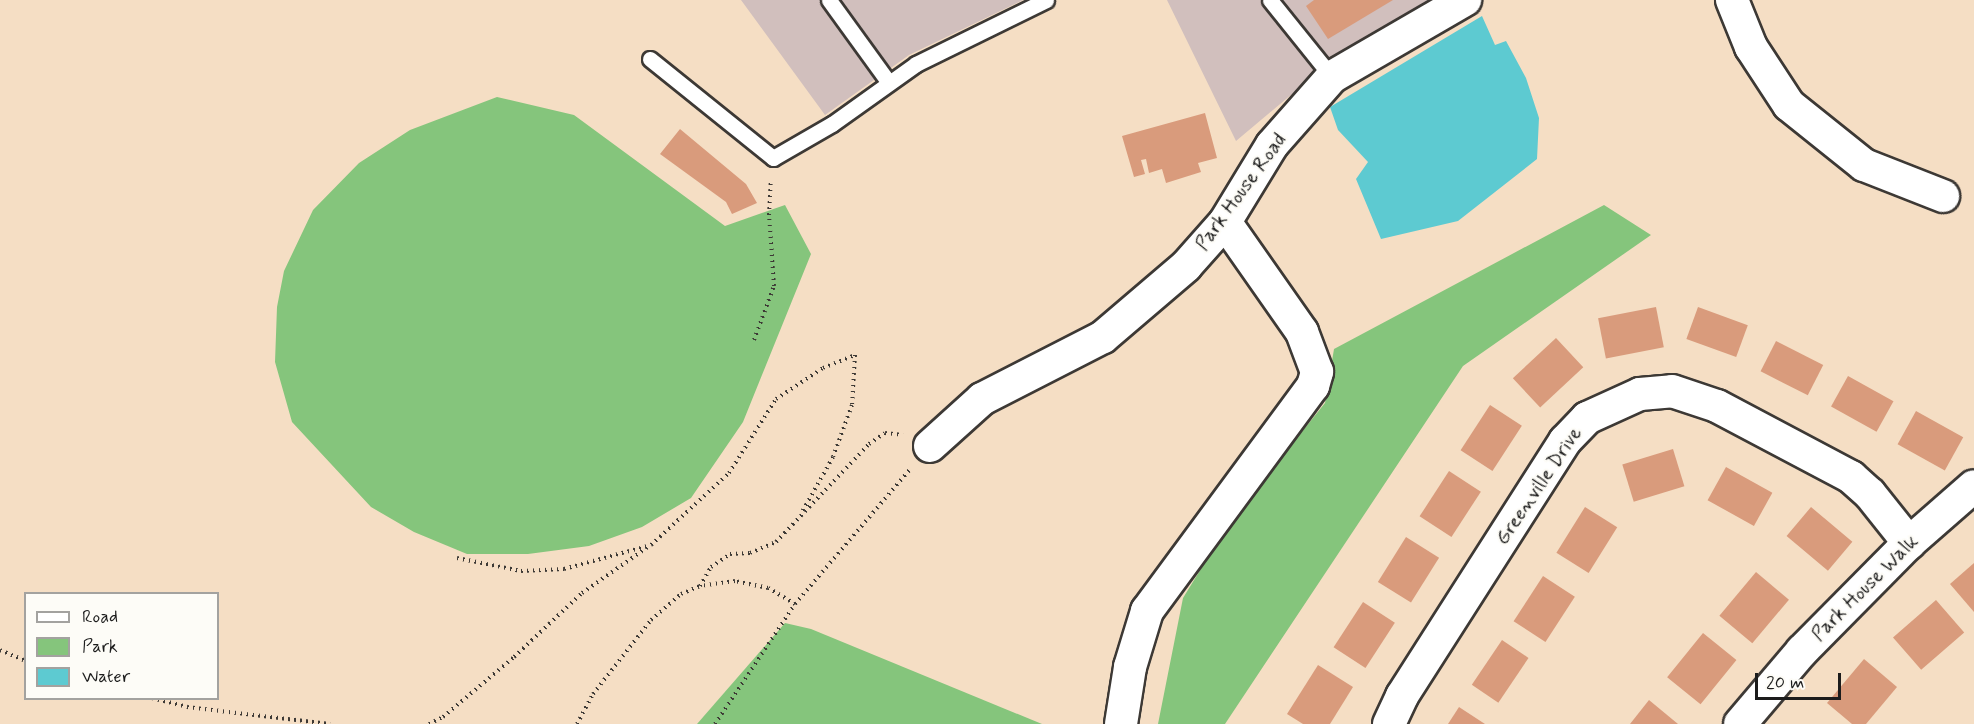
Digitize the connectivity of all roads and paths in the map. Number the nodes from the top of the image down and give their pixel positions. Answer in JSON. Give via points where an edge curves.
{"nodes":[{"id":1,"x":829,"y":0,"type":"edge"},
{"id":2,"x":1046,"y":0,"type":"edge"},
{"id":3,"x":1270,"y":0,"type":"edge"},
{"id":4,"x":1465,"y":0,"type":"edge"},
{"id":5,"x":1732,"y":0,"type":"edge"},
{"id":6,"x":650,"y":59,"type":"dead end"},
{"id":7,"x":1332,"y":77,"type":"junction"},
{"id":8,"x":889,"y":83,"type":"junction"},
{"id":9,"x":773,"y":158,"type":"junction"},
{"id":10,"x":1943,"y":196,"type":"dead end"},
{"id":11,"x":1225,"y":222,"type":"junction"},
{"id":12,"x":754,"y":340,"type":"dead end"},
{"id":13,"x":930,"y":446,"type":"junction"},
{"id":14,"x":1974,"y":486,"type":"edge"},
{"id":15,"x":799,"y":518,"type":"junction"},
{"id":16,"x":1909,"y":543,"type":"junction"},
{"id":17,"x":651,"y":545,"type":"junction"},
{"id":18,"x":457,"y":558,"type":"dead end"},
{"id":19,"x":700,"y":586,"type":"junction"},
{"id":20,"x":795,"y":604,"type":"junction"},
{"id":21,"x":0,"y":650,"type":"edge"},
{"id":22,"x":24,"y":660,"type":"edge"},
{"id":23,"x":156,"y":700,"type":"edge"},
{"id":24,"x":330,"y":724,"type":"edge"},
{"id":25,"x":429,"y":724,"type":"edge"},
{"id":26,"x":577,"y":724,"type":"edge"},
{"id":27,"x":715,"y":724,"type":"edge"},
{"id":28,"x":1121,"y":724,"type":"edge"},
{"id":29,"x":1389,"y":724,"type":"edge"},
{"id":30,"x":1740,"y":724,"type":"edge"}],
"edges":[{"from":1,"to":8,"type":"lane"},
{"from":2,"to":8,"type":"lane","via":[[916,64]]},
{"from":3,"to":7,"type":"lane"},
{"from":4,"to":7,"type":"street","name":"Park House Road"},
{"from":5,"to":10,"type":"street","via":[[1750,47],[1789,105],[1864,165]]},
{"from":6,"to":9,"type":"lane"},
{"from":7,"to":11,"type":"street","name":"Park House Road","via":[[1272,145]]},
{"from":8,"to":9,"type":"lane","via":[[832,124]]},
{"from":9,"to":12,"type":"path","via":[[769,215],[774,286]]},
{"from":11,"to":13,"type":"street","name":"Park House Road","via":[[1186,266],[1103,338],[982,399]]},
{"from":11,"to":28,"type":"street","via":[[1302,332],[1317,372],[1313,386],[1147,611],[1138,635]]},
{"from":13,"to":15,"type":"path","via":[[885,433],[869,444]]},
{"from":13,"to":20,"type":"path"},
{"from":14,"to":16,"type":"street","name":"Park House Walk"},
{"from":15,"to":17,"type":"path","via":[[833,457],[852,405],[855,355],[824,368],[776,399],[729,473]]},
{"from":15,"to":19,"type":"path","via":[[776,542],[750,553],[730,554],[711,567]]},
{"from":16,"to":29,"type":"street","name":"Greenville Drive","via":[[1870,494],[1851,477],[1717,406],[1672,391],[1640,394],[1587,418],[1565,441],[1402,696]]},
{"from":16,"to":30,"type":"street","name":"Park House Walk","via":[[1802,651]]},
{"from":17,"to":18,"type":"path","via":[[564,568],[521,571]]},
{"from":17,"to":25,"type":"path","via":[[582,593],[514,657],[443,717]]},
{"from":19,"to":20,"type":"path","via":[[735,581],[768,588]]},
{"from":19,"to":26,"type":"path","via":[[681,594],[651,620],[593,694]]},
{"from":20,"to":27,"type":"path"},
{"from":21,"to":22,"type":"path"},
{"from":23,"to":24,"type":"path"}]}
